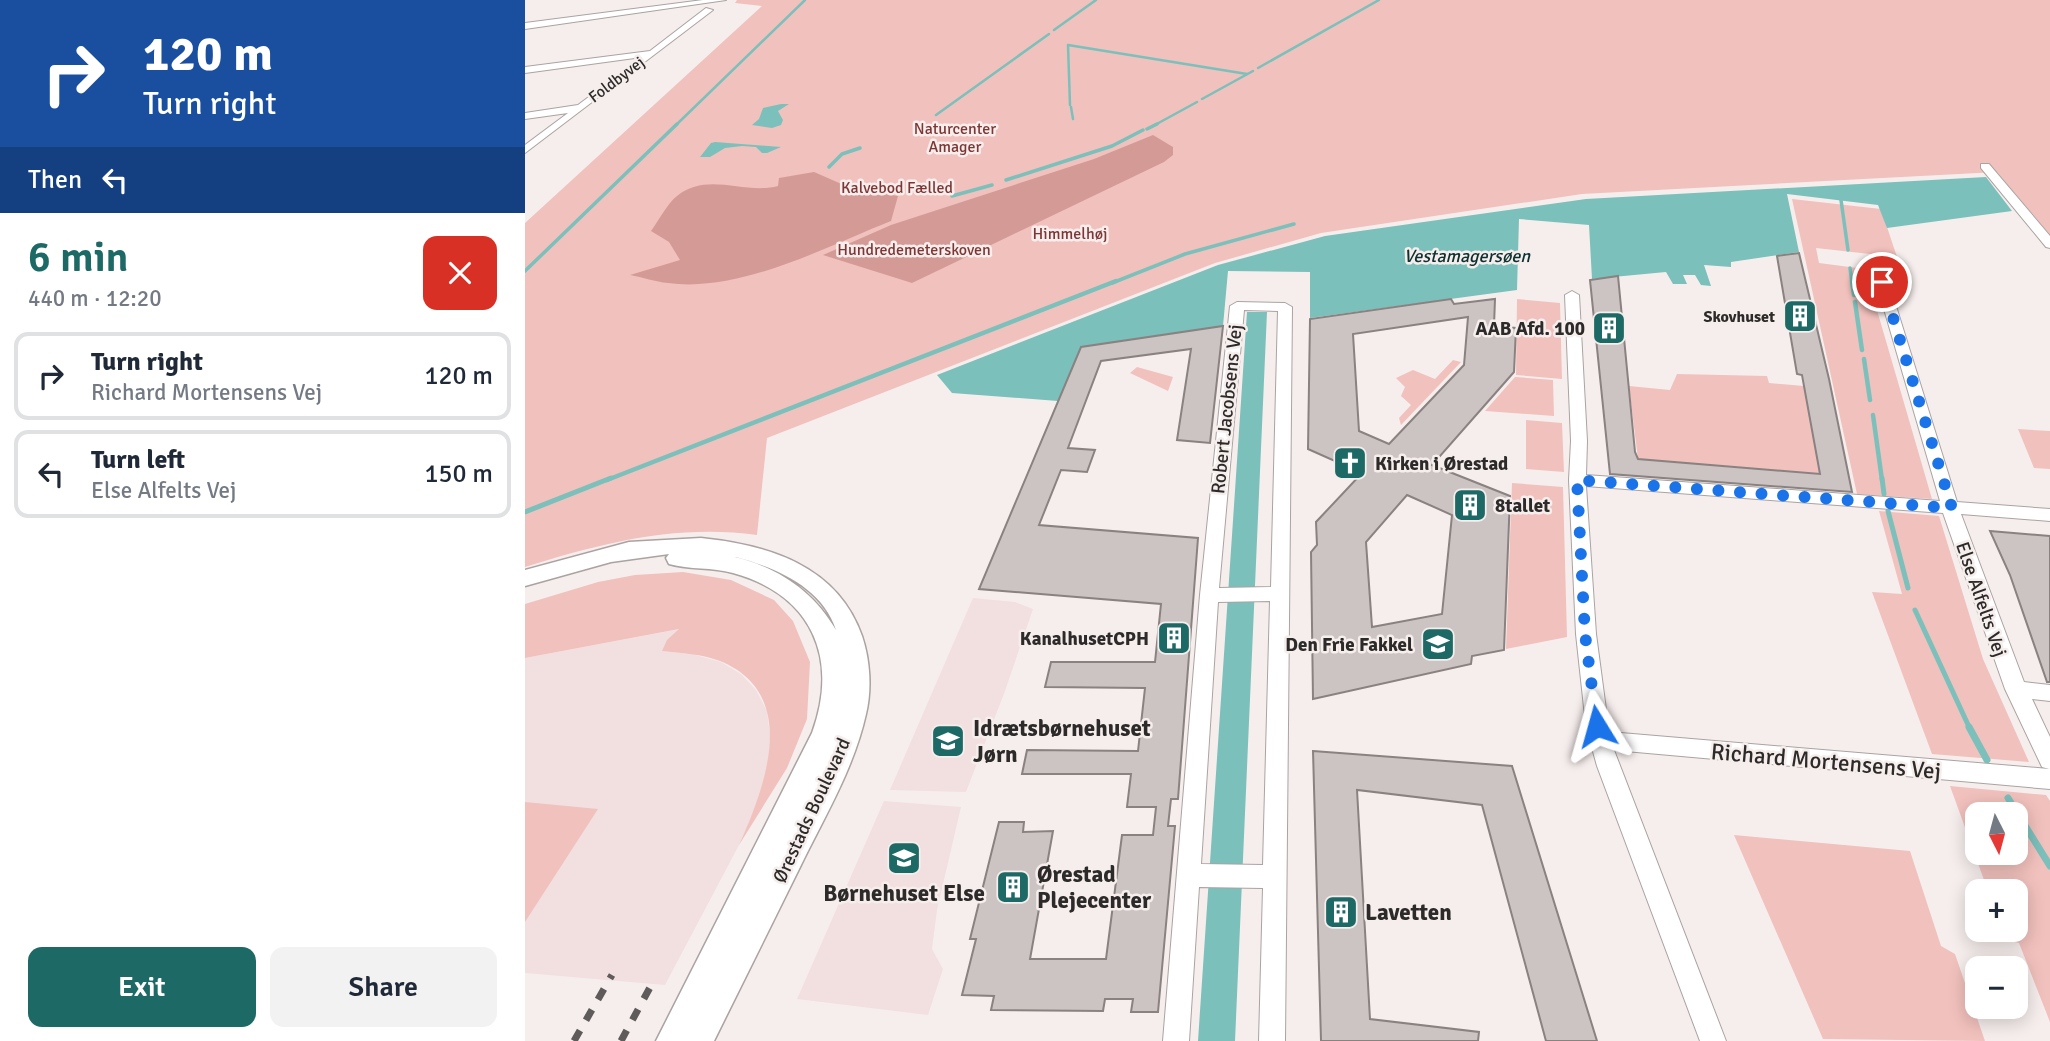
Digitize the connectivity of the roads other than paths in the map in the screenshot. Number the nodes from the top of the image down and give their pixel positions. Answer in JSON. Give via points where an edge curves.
{"nodes":[{"id":1,"x":721,"y":1,"type":"edge"},
{"id":2,"x":709,"y":10,"type":"dead end"},
{"id":3,"x":525,"y":26,"type":"edge"},
{"id":4,"x":651,"y":53,"type":"junction"},
{"id":5,"x":525,"y":69,"type":"edge"},
{"id":6,"x":577,"y":108,"type":"junction"},
{"id":7,"x":525,"y":116,"type":"edge"},
{"id":8,"x":525,"y":150,"type":"edge"},
{"id":9,"x":1985,"y":166,"type":"dead end"},
{"id":10,"x":2050,"y":244,"type":"edge"},
{"id":11,"x":1876,"y":261,"type":"dead end"},
{"id":12,"x":1572,"y":295,"type":"dead end"},
{"id":13,"x":1577,"y":480,"type":"junction"},
{"id":14,"x":1952,"y":508,"type":"junction"},
{"id":15,"x":2050,"y":515,"type":"edge"},
{"id":16,"x":525,"y":578,"type":"edge"},
{"id":17,"x":525,"y":590,"type":"edge"},
{"id":18,"x":1215,"y":594,"type":"junction"},
{"id":19,"x":1271,"y":594,"type":"junction"},
{"id":20,"x":2015,"y":690,"type":"junction"},
{"id":21,"x":2050,"y":693,"type":"edge"},
{"id":22,"x":1601,"y":740,"type":"junction"},
{"id":23,"x":2050,"y":760,"type":"edge"},
{"id":24,"x":2050,"y":779,"type":"edge"},
{"id":25,"x":1188,"y":875,"type":"junction"},
{"id":26,"x":1275,"y":877,"type":"junction"},
{"id":27,"x":691,"y":1040,"type":"edge"},
{"id":28,"x":1176,"y":1041,"type":"edge"},
{"id":29,"x":1272,"y":1041,"type":"edge"},
{"id":30,"x":1713,"y":1041,"type":"edge"}],
"edges":[{"from":1,"to":3,"type":"street","via":[[590,14]]},
{"from":2,"to":4,"type":"street","name":"Foldbyvej"},
{"from":4,"to":5,"type":"street"},
{"from":4,"to":6,"type":"street","name":"Foldbyvej"},
{"from":6,"to":7,"type":"street"},
{"from":6,"to":8,"type":"street","name":"Foldbyvej"},
{"from":9,"to":10,"type":"street"},
{"from":11,"to":14,"type":"street","name":"Else Alfelts Vej"},
{"from":12,"to":13,"type":"street"},
{"from":13,"to":14,"type":"street"},
{"from":13,"to":22,"type":"street","via":[[1585,634]]},
{"from":14,"to":15,"type":"street","name":"Else Alfelts Vej"},
{"from":14,"to":20,"type":"street","name":"Else Alfelts Vej"},
{"from":16,"to":27,"type":"street","name":"Ørestads Boulevard","via":[[637,549],[734,548],[775,559],[816,583],[849,628],[857,659],[857,693],[833,773]]},
{"from":17,"to":27,"type":"street","name":"Ørestads Boulevard","via":[[632,562],[691,558],[724,562],[753,570],[798,594],[827,636],[835,695],[827,730]]},
{"from":18,"to":19,"type":"street"},
{"from":18,"to":19,"type":"street","name":"Robert Jacobsens Vej","via":[[1237,306],[1285,307]]},
{"from":18,"to":25,"type":"street","name":"Robert Jacobsens Vej"},
{"from":19,"to":26,"type":"street","name":"Robert Jacobsens Vej"},
{"from":20,"to":21,"type":"street"},
{"from":20,"to":23,"type":"street","name":"Else Alfelts Vej"},
{"from":22,"to":24,"type":"street","name":"Richard Mortensens Vej"},
{"from":22,"to":30,"type":"street"},
{"from":25,"to":26,"type":"street"},
{"from":25,"to":28,"type":"street","name":"Robert Jacobsens Vej"},
{"from":26,"to":29,"type":"street","name":"Robert Jacobsens Vej"}]}
